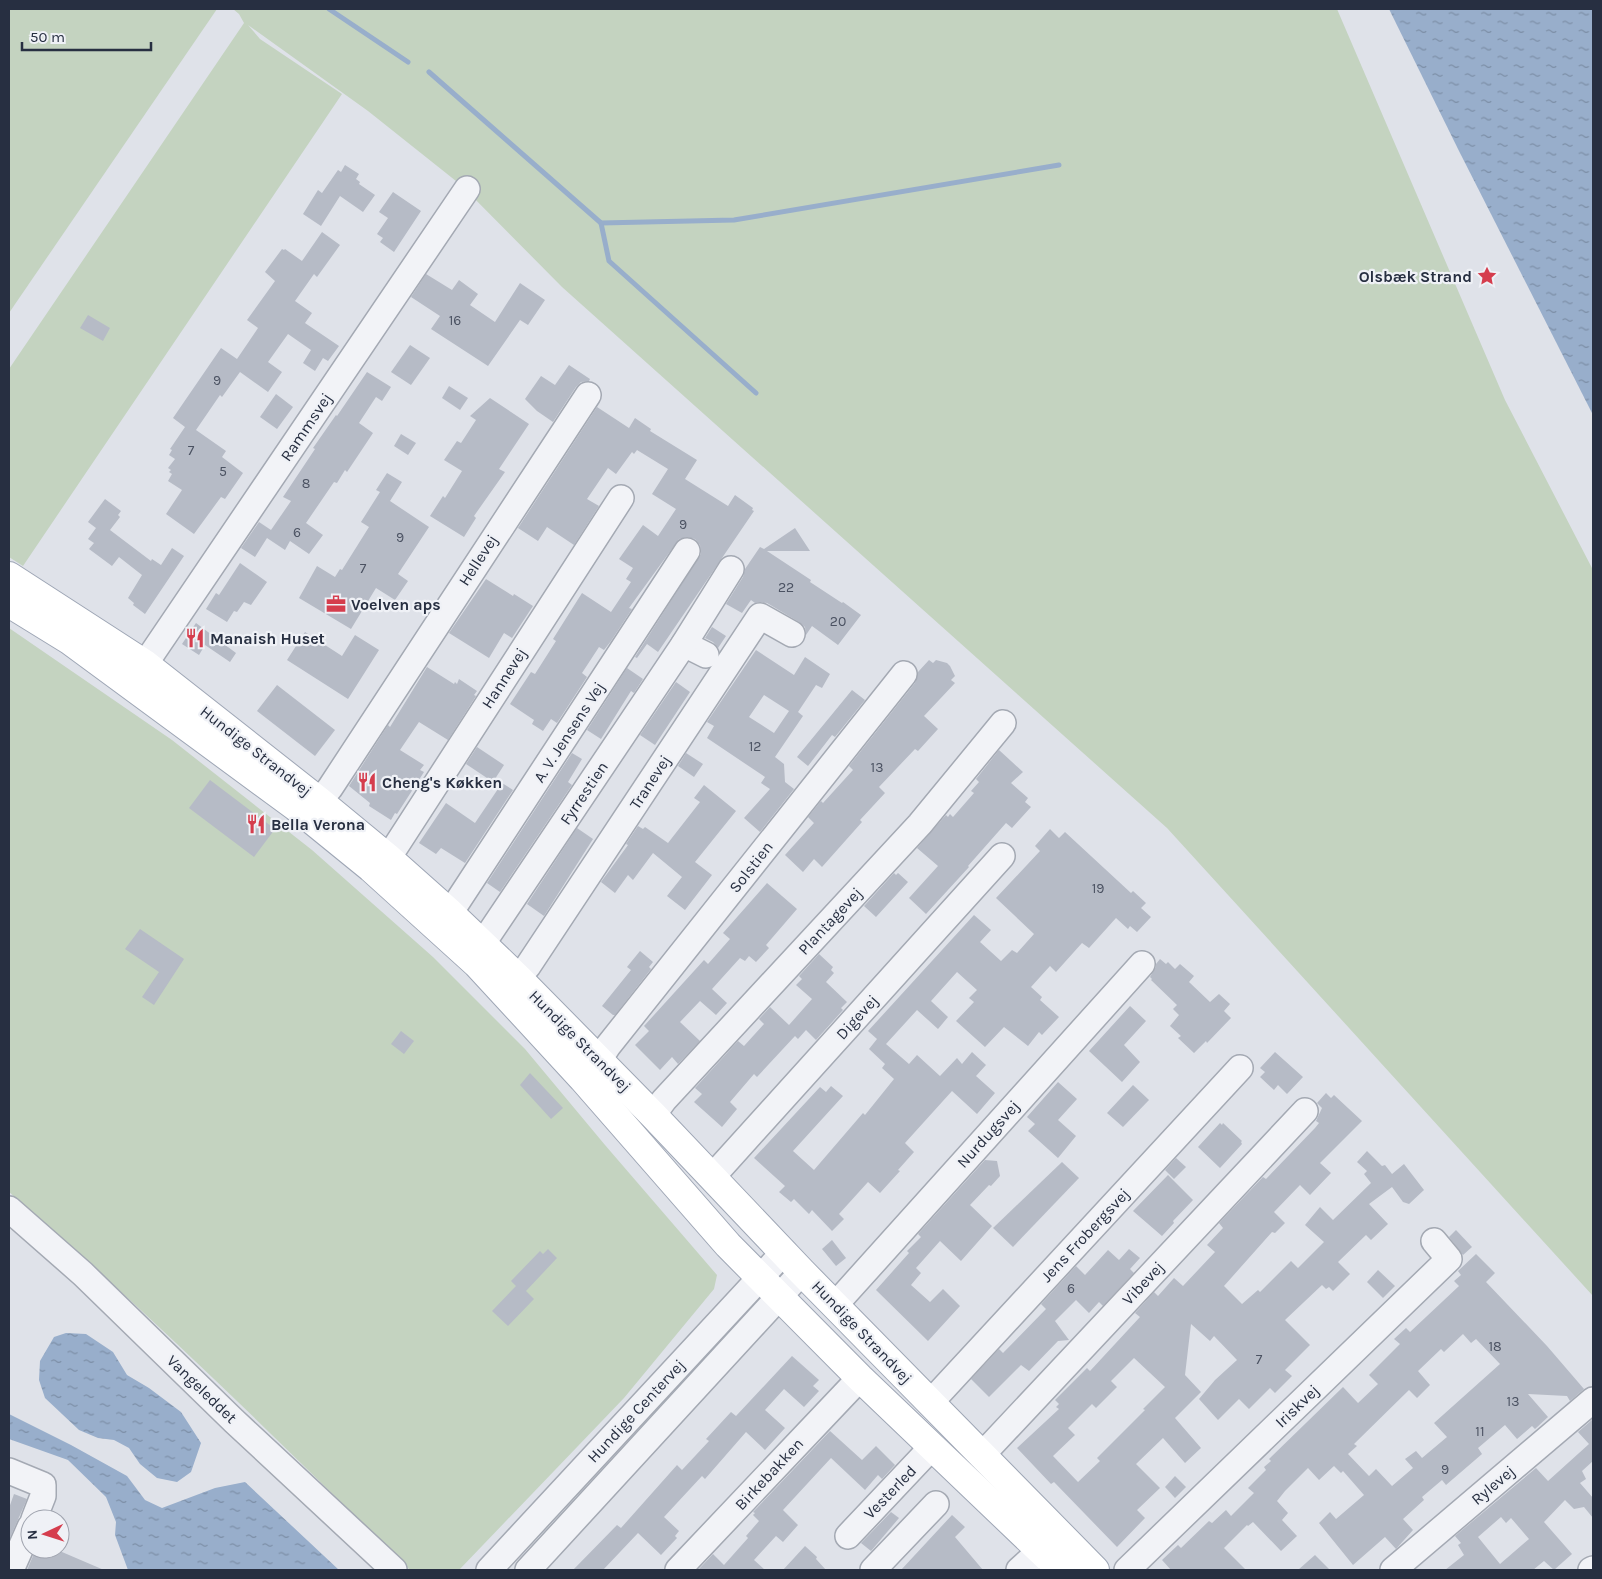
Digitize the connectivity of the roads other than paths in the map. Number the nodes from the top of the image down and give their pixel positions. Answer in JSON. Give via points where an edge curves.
{"nodes":[{"id":1,"x":467,"y":189,"type":"dead end"},
{"id":2,"x":588,"y":395,"type":"dead end"},
{"id":3,"x":621,"y":498,"type":"dead end"},
{"id":4,"x":687,"y":550,"type":"dead end"},
{"id":5,"x":731,"y":569,"type":"dead end"},
{"id":6,"x":9,"y":576,"type":"edge"},
{"id":7,"x":9,"y":603,"type":"edge"},
{"id":8,"x":792,"y":634,"type":"dead end"},
{"id":9,"x":684,"y":644,"type":"junction"},
{"id":10,"x":706,"y":655,"type":"dead end"},
{"id":11,"x":145,"y":664,"type":"junction"},
{"id":12,"x":904,"y":674,"type":"dead end"},
{"id":13,"x":1003,"y":723,"type":"dead end"},
{"id":14,"x":320,"y":801,"type":"junction"},
{"id":15,"x":1002,"y":856,"type":"dead end"},
{"id":16,"x":387,"y":857,"type":"junction"},
{"id":17,"x":450,"y":913,"type":"junction"},
{"id":18,"x":483,"y":943,"type":"junction"},
{"id":19,"x":1142,"y":964,"type":"dead end"},
{"id":20,"x":518,"y":978,"type":"junction"},
{"id":21,"x":599,"y":1060,"type":"junction"},
{"id":22,"x":1240,"y":1068,"type":"dead end"},
{"id":23,"x":1305,"y":1111,"type":"dead end"},
{"id":24,"x":653,"y":1115,"type":"junction"},
{"id":25,"x":712,"y":1177,"type":"junction"},
{"id":26,"x":9,"y":1208,"type":"edge"},
{"id":27,"x":1434,"y":1241,"type":"dead end"},
{"id":28,"x":784,"y":1252,"type":"junction"},
{"id":29,"x":802,"y":1272,"type":"junction"},
{"id":30,"x":761,"y":1277,"type":"junction"},
{"id":31,"x":780,"y":1296,"type":"junction"},
{"id":32,"x":835,"y":1305,"type":"junction"},
{"id":33,"x":860,"y":1378,"type":"junction"},
{"id":34,"x":1593,"y":1400,"type":"edge"},
{"id":35,"x":930,"y":1403,"type":"junction"},
{"id":36,"x":932,"y":1448,"type":"junction"},
{"id":37,"x":981,"y":1456,"type":"junction"},
{"id":38,"x":9,"y":1471,"type":"edge"},
{"id":39,"x":936,"y":1504,"type":"dead end"},
{"id":40,"x":38,"y":1509,"type":"edge"},
{"id":41,"x":848,"y":1536,"type":"dead end"},
{"id":42,"x":20,"y":1550,"type":"edge"},
{"id":43,"x":1040,"y":1551,"type":"junction"},
{"id":44,"x":11,"y":1570,"type":"edge"},
{"id":45,"x":394,"y":1570,"type":"edge"},
{"id":46,"x":489,"y":1570,"type":"edge"},
{"id":47,"x":528,"y":1570,"type":"edge"},
{"id":48,"x":678,"y":1570,"type":"edge"},
{"id":49,"x":873,"y":1570,"type":"edge"},
{"id":50,"x":1019,"y":1570,"type":"edge"},
{"id":51,"x":1060,"y":1570,"type":"edge"},
{"id":52,"x":1095,"y":1570,"type":"edge"},
{"id":53,"x":1128,"y":1570,"type":"edge"},
{"id":54,"x":1393,"y":1570,"type":"edge"}],
"edges":[{"from":1,"to":11,"type":"street","name":"Rammsvej"},
{"from":2,"to":14,"type":"street","name":"Hellevej"},
{"from":3,"to":16,"type":"street","name":"Hannevej"},
{"from":4,"to":17,"type":"street","name":"A. V. Jensens Vej"},
{"from":5,"to":9,"type":"street","name":"Fyrrestien"},
{"from":6,"to":11,"type":"main road","name":"Hundige Strandvej"},
{"from":7,"to":30,"type":"main road","name":"Hundige Strandvej","via":[[69,640],[296,807],[371,868],[477,964],[583,1078],[728,1245]]},
{"from":8,"to":20,"type":"street","name":"Tranevej","via":[[760,616]]},
{"from":9,"to":10,"type":"street"},
{"from":9,"to":18,"type":"street","name":"Fyrrestien"},
{"from":11,"to":14,"type":"main road","name":"Hundige Strandvej"},
{"from":12,"to":21,"type":"street","name":"Solstien"},
{"from":13,"to":24,"type":"street","name":"Plantagevej","via":[[920,824]]},
{"from":14,"to":16,"type":"main road","name":"Hundige Strandvej"},
{"from":15,"to":25,"type":"street","name":"Digevej"},
{"from":16,"to":17,"type":"main road","name":"Hundige Strandvej"},
{"from":17,"to":18,"type":"main road","name":"Hundige Strandvej"},
{"from":18,"to":20,"type":"main road","name":"Hundige Strandvej"},
{"from":19,"to":32,"type":"street","name":"Nurdugsvej"},
{"from":20,"to":21,"type":"main road","name":"Hundige Strandvej"},
{"from":21,"to":24,"type":"main road","name":"Hundige Strandvej"},
{"from":22,"to":35,"type":"street","name":"Jens Frobergsvej"},
{"from":23,"to":37,"type":"street","name":"Vibevej"},
{"from":24,"to":25,"type":"main road","name":"Hundige Strandvej"},
{"from":25,"to":28,"type":"main road","name":"Hundige Strandvej"},
{"from":26,"to":45,"type":"street","name":"Vangeleddet","via":[[83,1274]]},
{"from":27,"to":53,"type":"street","name":"Iriskvej","via":[[1449,1259]]},
{"from":28,"to":29,"type":"main road","name":"Hundige Strandvej"},
{"from":28,"to":30,"type":"street","name":"Hundige Centervej"},
{"from":29,"to":31,"type":"street","name":"Hundige Centervej"},
{"from":29,"to":32,"type":"main road","name":"Hundige Strandvej"},
{"from":30,"to":31,"type":"main road","name":"Hundige Strandvej"},
{"from":30,"to":46,"type":"street","name":"Hundige Centervej"},
{"from":31,"to":33,"type":"main road","name":"Hundige Strandvej"},
{"from":31,"to":47,"type":"street","name":"Hundige Centervej"},
{"from":32,"to":35,"type":"main road","name":"Hundige Strandvej"},
{"from":33,"to":36,"type":"main road","name":"Hundige Strandvej"},
{"from":33,"to":48,"type":"street","name":"Birkebakken"},
{"from":34,"to":54,"type":"street","name":"Rylevej"},
{"from":35,"to":37,"type":"main road","name":"Hundige Strandvej"},
{"from":36,"to":41,"type":"street","name":"Vesterled"},
{"from":36,"to":43,"type":"main road","name":"Hundige Strandvej"},
{"from":37,"to":52,"type":"main road","name":"Hundige Strandvej"},
{"from":38,"to":40,"type":"street","via":[[43,1485]]},
{"from":39,"to":49,"type":"street"},
{"from":42,"to":44,"type":"street"},
{"from":43,"to":50,"type":"street"},
{"from":43,"to":51,"type":"main road","name":"Hundige Strandvej"}]}
